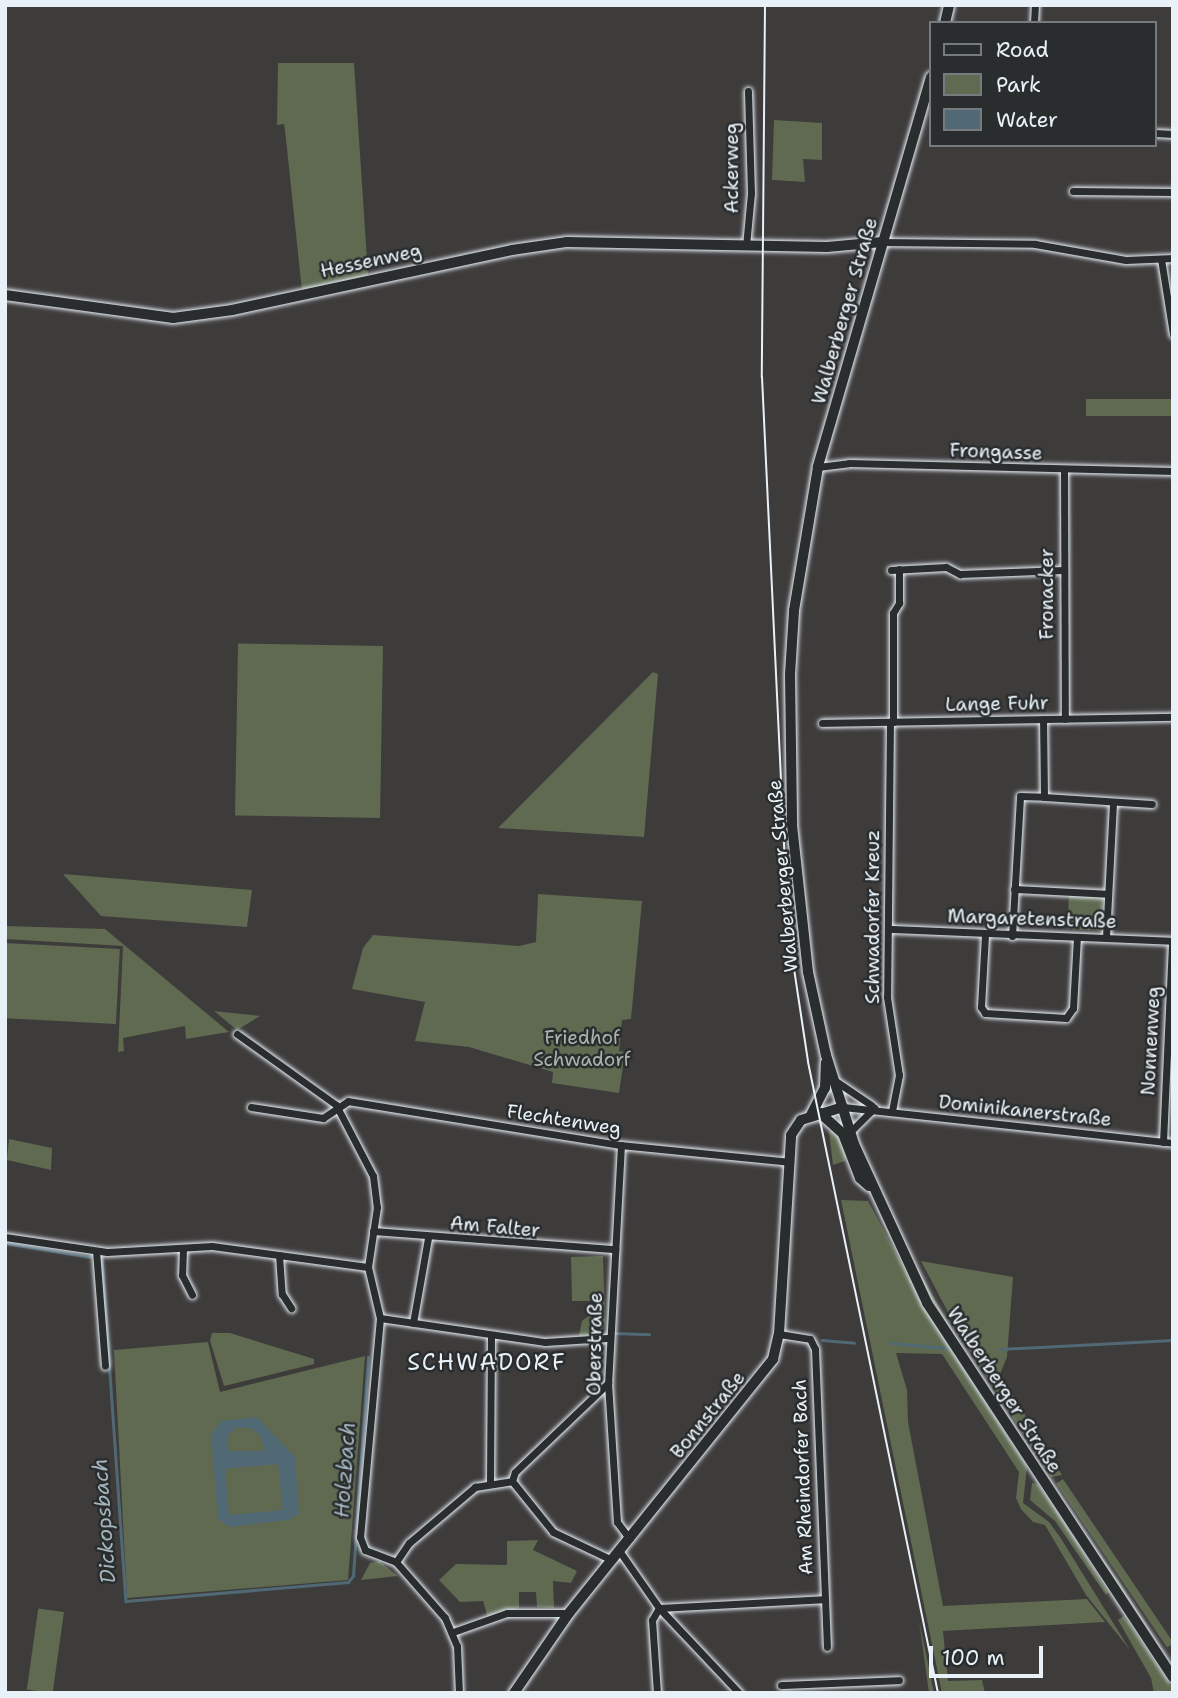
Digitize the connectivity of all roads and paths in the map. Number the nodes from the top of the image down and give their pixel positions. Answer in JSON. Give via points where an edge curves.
{"nodes":[{"id":1,"x":930,"y":85,"type":"edge"},
{"id":2,"x":748,"y":91,"type":"dead end"},
{"id":3,"x":926,"y":115,"type":"edge"},
{"id":4,"x":1073,"y":191,"type":"dead end"},
{"id":5,"x":1173,"y":192,"type":"edge"},
{"id":6,"x":882,"y":242,"type":"junction"},
{"id":7,"x":746,"y":246,"type":"junction"},
{"id":8,"x":1173,"y":258,"type":"edge"},
{"id":9,"x":1161,"y":259,"type":"junction"},
{"id":10,"x":5,"y":295,"type":"edge"},
{"id":11,"x":1173,"y":334,"type":"edge"},
{"id":12,"x":818,"y":467,"type":"junction"},
{"id":13,"x":1065,"y":469,"type":"junction"},
{"id":14,"x":1173,"y":471,"type":"edge"},
{"id":15,"x":1063,"y":570,"type":"junction"},
{"id":16,"x":1173,"y":717,"type":"edge"},
{"id":17,"x":1043,"y":719,"type":"junction"},
{"id":18,"x":1065,"y":719,"type":"junction"},
{"id":19,"x":891,"y":722,"type":"junction"},
{"id":20,"x":822,"y":723,"type":"dead end"},
{"id":21,"x":1044,"y":797,"type":"junction"},
{"id":22,"x":1113,"y":802,"type":"junction"},
{"id":23,"x":1152,"y":804,"type":"dead end"},
{"id":24,"x":1014,"y":889,"type":"junction"},
{"id":25,"x":1108,"y":894,"type":"junction"},
{"id":26,"x":890,"y":929,"type":"junction"},
{"id":27,"x":985,"y":935,"type":"junction"},
{"id":28,"x":1012,"y":936,"type":"junction"},
{"id":29,"x":1077,"y":937,"type":"junction"},
{"id":30,"x":1105,"y":937,"type":"junction"},
{"id":31,"x":1172,"y":941,"type":"edge"},
{"id":32,"x":237,"y":1034,"type":"dead end"},
{"id":33,"x":826,"y":1055,"type":"junction"},
{"id":34,"x":835,"y":1080,"type":"junction"},
{"id":35,"x":336,"y":1105,"type":"junction"},
{"id":36,"x":251,"y":1107,"type":"dead end"},
{"id":37,"x":844,"y":1107,"type":"junction"},
{"id":38,"x":874,"y":1108,"type":"junction"},
{"id":39,"x":892,"y":1111,"type":"junction"},
{"id":40,"x":815,"y":1115,"type":"junction"},
{"id":41,"x":851,"y":1131,"type":"junction"},
{"id":42,"x":1163,"y":1142,"type":"junction"},
{"id":43,"x":1173,"y":1143,"type":"edge"},
{"id":44,"x":621,"y":1145,"type":"junction"},
{"id":45,"x":790,"y":1162,"type":"junction"},
{"id":46,"x":872,"y":1189,"type":"junction"},
{"id":47,"x":373,"y":1231,"type":"junction"},
{"id":48,"x":5,"y":1237,"type":"edge"},
{"id":49,"x":428,"y":1238,"type":"junction"},
{"id":50,"x":183,"y":1249,"type":"junction"},
{"id":51,"x":615,"y":1249,"type":"junction"},
{"id":52,"x":96,"y":1251,"type":"junction"},
{"id":53,"x":279,"y":1255,"type":"junction"},
{"id":54,"x":368,"y":1267,"type":"junction"},
{"id":55,"x":192,"y":1294,"type":"dead end"},
{"id":56,"x":291,"y":1308,"type":"dead end"},
{"id":57,"x":380,"y":1318,"type":"junction"},
{"id":58,"x":413,"y":1323,"type":"junction"},
{"id":59,"x":779,"y":1334,"type":"junction"},
{"id":60,"x":491,"y":1336,"type":"junction"},
{"id":61,"x":607,"y":1338,"type":"junction"},
{"id":62,"x":105,"y":1366,"type":"dead end"},
{"id":63,"x":608,"y":1383,"type":"junction"},
{"id":64,"x":512,"y":1480,"type":"junction"},
{"id":65,"x":490,"y":1481,"type":"junction"},
{"id":66,"x":629,"y":1539,"type":"junction"},
{"id":67,"x":620,"y":1552,"type":"junction"},
{"id":68,"x":612,"y":1560,"type":"junction"},
{"id":69,"x":396,"y":1562,"type":"junction"},
{"id":70,"x":823,"y":1599,"type":"junction"},
{"id":71,"x":659,"y":1608,"type":"junction"},
{"id":72,"x":569,"y":1613,"type":"junction"},
{"id":73,"x":453,"y":1632,"type":"junction"},
{"id":74,"x":827,"y":1647,"type":"dead end"},
{"id":75,"x":1173,"y":1678,"type":"edge"},
{"id":76,"x":899,"y":1680,"type":"dead end"},
{"id":77,"x":781,"y":1685,"type":"dead end"},
{"id":78,"x":459,"y":1693,"type":"edge"},
{"id":79,"x":514,"y":1693,"type":"edge"},
{"id":80,"x":657,"y":1693,"type":"edge"},
{"id":81,"x":738,"y":1693,"type":"edge"}],
"edges":[{"from":1,"to":3,"type":"street","name":"Walberberger Straße"},
{"from":2,"to":7,"type":"street","name":"Ackerweg","via":[[751,193]]},
{"from":3,"to":6,"type":"street","name":"Walberberger Straße"},
{"from":4,"to":5,"type":"street"},
{"from":6,"to":7,"type":"street","name":"Hessenweg"},
{"from":6,"to":9,"type":"street","via":[[1035,244],[1126,260]]},
{"from":6,"to":12,"type":"street","name":"Walberberger Straße"},
{"from":7,"to":10,"type":"street","name":"Hessenweg","via":[[567,242],[173,318]]},
{"from":8,"to":9,"type":"street"},
{"from":9,"to":11,"type":"street"},
{"from":12,"to":13,"type":"street","name":"Frongasse"},
{"from":12,"to":33,"type":"street","name":"Walberberger Straße","via":[[794,611],[789,722],[800,918]]},
{"from":13,"to":14,"type":"street","name":"Frongasse"},
{"from":13,"to":15,"type":"street","name":"Fronacker"},
{"from":15,"to":18,"type":"street","name":"Fronacker"},
{"from":15,"to":19,"type":"street","name":"Schwadorfer Kreuz","via":[[960,574],[946,567],[895,569],[899,603],[893,612]]},
{"from":16,"to":18,"type":"street","name":"Lange Fuhr"},
{"from":17,"to":18,"type":"street","name":"Lange Fuhr"},
{"from":17,"to":19,"type":"street","name":"Lange Fuhr"},
{"from":17,"to":21,"type":"street"},
{"from":19,"to":20,"type":"street","name":"Lange Fuhr"},
{"from":19,"to":26,"type":"street","name":"Schwadorfer Kreuz"},
{"from":21,"to":22,"type":"street"},
{"from":21,"to":24,"type":"street","via":[[1020,796]]},
{"from":22,"to":23,"type":"street"},
{"from":22,"to":25,"type":"street"},
{"from":24,"to":25,"type":"street"},
{"from":24,"to":28,"type":"street"},
{"from":25,"to":30,"type":"street"},
{"from":26,"to":27,"type":"street","name":"Margaretenstraße"},
{"from":26,"to":39,"type":"street","name":"Schwadorfer Kreuz","via":[[887,997],[899,1075]]},
{"from":27,"to":28,"type":"street","name":"Margaretenstraße"},
{"from":27,"to":29,"type":"street","via":[[981,1007],[985,1013],[1066,1018],[1073,1008]]},
{"from":28,"to":29,"type":"street","name":"Margaretenstraße"},
{"from":29,"to":30,"type":"street","name":"Margaretenstraße"},
{"from":30,"to":31,"type":"street","name":"Margaretenstraße"},
{"from":31,"to":42,"type":"street","name":"Nonnenweg"},
{"from":32,"to":35,"type":"street"},
{"from":33,"to":34,"type":"street","name":"Walberberger Straße"},
{"from":33,"to":40,"type":"street","name":"Bonnstraße","via":[[825,1087]]},
{"from":34,"to":37,"type":"street","name":"Walberberger Straße"},
{"from":34,"to":38,"type":"street","name":"Dominikanerstraße"},
{"from":35,"to":36,"type":"street","name":"Flechtenweg","via":[[323,1118]]},
{"from":35,"to":44,"type":"street","name":"Flechtenweg","via":[[348,1101]]},
{"from":35,"to":47,"type":"street","via":[[375,1184]]},
{"from":37,"to":38,"type":"street","name":"Dominikanerstraße"},
{"from":37,"to":40,"type":"street"},
{"from":37,"to":41,"type":"street","name":"Walberberger Straße"},
{"from":38,"to":39,"type":"street","name":"Dominikanerstraße"},
{"from":38,"to":41,"type":"street"},
{"from":39,"to":42,"type":"street","name":"Dominikanerstraße"},
{"from":40,"to":45,"type":"street","name":"Bonnstraße","via":[[793,1129]]},
{"from":40,"to":46,"type":"street","via":[[843,1134],[860,1178]]},
{"from":41,"to":46,"type":"street","name":"Walberberger Straße"},
{"from":42,"to":43,"type":"street","name":"Dominikanerstraße"},
{"from":44,"to":45,"type":"street","name":"Flechtenweg"},
{"from":44,"to":51,"type":"street","name":"Oberstraße"},
{"from":45,"to":59,"type":"street","name":"Bonnstraße"},
{"from":46,"to":75,"type":"street","name":"Walberberger Straße","via":[[927,1303]]},
{"from":47,"to":49,"type":"street","name":"Am Falter"},
{"from":47,"to":54,"type":"street"},
{"from":48,"to":52,"type":"street"},
{"from":49,"to":51,"type":"street","name":"Am Falter"},
{"from":49,"to":58,"type":"street"},
{"from":50,"to":52,"type":"street"},
{"from":50,"to":53,"type":"street","via":[[212,1246]]},
{"from":50,"to":55,"type":"street","via":[[182,1275]]},
{"from":51,"to":61,"type":"street","name":"Oberstraße"},
{"from":52,"to":62,"type":"street"},
{"from":53,"to":54,"type":"street"},
{"from":53,"to":56,"type":"street","via":[[282,1294]]},
{"from":54,"to":57,"type":"street"},
{"from":57,"to":58,"type":"street"},
{"from":57,"to":69,"type":"street","via":[[360,1537],[365,1550]]},
{"from":58,"to":60,"type":"street"},
{"from":59,"to":66,"type":"street","name":"Bonnstraße","via":[[773,1359],[761,1377]]},
{"from":59,"to":70,"type":"street","name":"Am Rheindorfer Bach","via":[[810,1339],[815,1349]]},
{"from":60,"to":61,"type":"street","via":[[545,1342]]},
{"from":60,"to":65,"type":"street"},
{"from":61,"to":63,"type":"street","name":"Oberstraße"},
{"from":63,"to":64,"type":"street","via":[[514,1472]]},
{"from":63,"to":66,"type":"street","name":"Oberstraße","via":[[617,1522]]},
{"from":64,"to":65,"type":"street"},
{"from":64,"to":68,"type":"street","via":[[553,1532]]},
{"from":65,"to":69,"type":"street","via":[[448,1507]]},
{"from":66,"to":67,"type":"street","name":"Bonnstraße"},
{"from":67,"to":68,"type":"street","name":"Bonnstraße"},
{"from":67,"to":71,"type":"street"},
{"from":68,"to":72,"type":"street","name":"Bonnstraße"},
{"from":69,"to":73,"type":"street"},
{"from":70,"to":71,"type":"street"},
{"from":70,"to":74,"type":"street","name":"Am Rheindorfer Bach"},
{"from":71,"to":80,"type":"street","via":[[652,1620]]},
{"from":71,"to":81,"type":"street"},
{"from":72,"to":73,"type":"street","via":[[507,1613]]},
{"from":72,"to":79,"type":"street","name":"Bonnstraße"},
{"from":73,"to":78,"type":"street"},
{"from":76,"to":77,"type":"street"}]}
